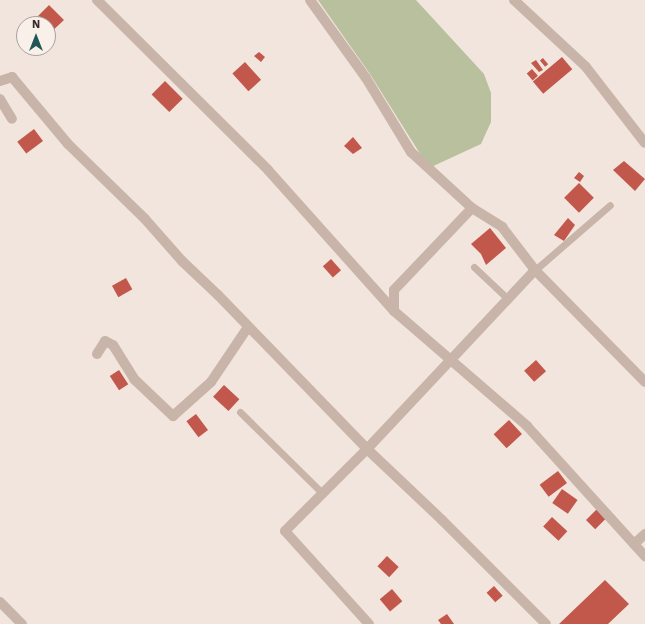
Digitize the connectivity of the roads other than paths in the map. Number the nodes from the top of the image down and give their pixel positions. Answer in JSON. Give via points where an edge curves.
{"nodes":[{"id":1,"x":97,"y":0,"type":"edge"},
{"id":2,"x":310,"y":0,"type":"edge"},
{"id":3,"x":514,"y":0,"type":"edge"},
{"id":4,"x":0,"y":82,"type":"edge"},
{"id":5,"x":0,"y":99,"type":"edge"},
{"id":6,"x":12,"y":119,"type":"dead end"},
{"id":7,"x":645,"y":143,"type":"edge"},
{"id":8,"x":610,"y":205,"type":"dead end"},
{"id":9,"x":472,"y":208,"type":"junction"},
{"id":10,"x":474,"y":267,"type":"dead end"},
{"id":11,"x":535,"y":270,"type":"junction"},
{"id":12,"x":508,"y":299,"type":"junction"},
{"id":13,"x":394,"y":311,"type":"junction"},
{"id":14,"x":248,"y":327,"type":"junction"},
{"id":15,"x":97,"y":354,"type":"dead end"},
{"id":16,"x":451,"y":360,"type":"junction"},
{"id":17,"x":645,"y":382,"type":"edge"},
{"id":18,"x":240,"y":412,"type":"dead end"},
{"id":19,"x":367,"y":449,"type":"junction"},
{"id":20,"x":322,"y":493,"type":"junction"},
{"id":21,"x":645,"y":534,"type":"edge"},
{"id":22,"x":634,"y":544,"type":"junction"},
{"id":23,"x":645,"y":556,"type":"edge"},
{"id":24,"x":0,"y":602,"type":"edge"},
{"id":25,"x":22,"y":624,"type":"edge"},
{"id":26,"x":368,"y":624,"type":"edge"},
{"id":27,"x":546,"y":624,"type":"edge"}],
"edges":[{"from":1,"to":13,"type":"street","via":[[268,170]]},
{"from":2,"to":9,"type":"street","via":[[366,78],[411,152]]},
{"from":3,"to":7,"type":"street","via":[[586,67]]},
{"from":4,"to":14,"type":"street","via":[[4,78],[12,77],[68,144],[145,219]]},
{"from":5,"to":6,"type":"street"},
{"from":8,"to":11,"type":"lane"},
{"from":9,"to":11,"type":"street","via":[[502,227]]},
{"from":9,"to":13,"type":"street","via":[[394,290]]},
{"from":10,"to":12,"type":"lane"},
{"from":11,"to":12,"type":"street"},
{"from":11,"to":17,"type":"street"},
{"from":12,"to":16,"type":"street"},
{"from":13,"to":16,"type":"street"},
{"from":14,"to":15,"type":"street","via":[[211,382],[172,416],[134,379],[113,345],[105,341]]},
{"from":14,"to":19,"type":"street"},
{"from":16,"to":19,"type":"street"},
{"from":16,"to":22,"type":"street","via":[[527,426]]},
{"from":18,"to":20,"type":"lane"},
{"from":19,"to":20,"type":"street"},
{"from":19,"to":27,"type":"street"},
{"from":20,"to":26,"type":"street","via":[[285,531]]},
{"from":21,"to":22,"type":"street"},
{"from":22,"to":23,"type":"street"},
{"from":24,"to":25,"type":"street"}]}
